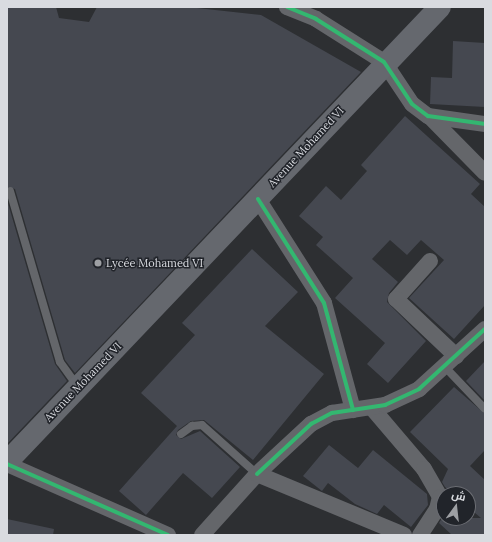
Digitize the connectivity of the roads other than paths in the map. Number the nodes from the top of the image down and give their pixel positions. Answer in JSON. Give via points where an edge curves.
{"nodes":[{"id":1,"x":287,"y":7,"type":"edge"},
{"id":2,"x":440,"y":7,"type":"edge"},
{"id":3,"x":317,"y":13,"type":"edge"},
{"id":4,"x":384,"y":62,"type":"junction"},
{"id":5,"x":428,"y":116,"type":"junction"},
{"id":6,"x":485,"y":124,"type":"edge"},
{"id":7,"x":485,"y":173,"type":"edge"},
{"id":8,"x":10,"y":191,"type":"dead end"},
{"id":9,"x":258,"y":199,"type":"junction"},
{"id":10,"x":430,"y":261,"type":"dead end"},
{"id":11,"x":485,"y":329,"type":"edge"},
{"id":12,"x":450,"y":361,"type":"junction"},
{"id":13,"x":78,"y":387,"type":"junction"},
{"id":14,"x":372,"y":408,"type":"junction"},
{"id":15,"x":485,"y":409,"type":"edge"},
{"id":16,"x":353,"y":410,"type":"junction"},
{"id":17,"x":181,"y":434,"type":"dead end"},
{"id":18,"x":7,"y":463,"type":"edge"},
{"id":19,"x":257,"y":474,"type":"junction"},
{"id":20,"x":168,"y":535,"type":"edge"},
{"id":21,"x":202,"y":535,"type":"edge"},
{"id":22,"x":404,"y":535,"type":"edge"},
{"id":23,"x":420,"y":535,"type":"edge"}],
"edges":[{"from":1,"to":3,"type":"street"},
{"from":2,"to":4,"type":"main road","name":"Avenue Mohamed VI"},
{"from":3,"to":4,"type":"street"},
{"from":4,"to":5,"type":"street","via":[[412,104]]},
{"from":4,"to":9,"type":"main road","name":"Avenue Mohamed VI"},
{"from":5,"to":6,"type":"street"},
{"from":5,"to":7,"type":"street"},
{"from":8,"to":13,"type":"lane","via":[[60,362]]},
{"from":9,"to":13,"type":"main road","name":"Avenue Mohamed VI"},
{"from":9,"to":16,"type":"street","via":[[324,303]]},
{"from":10,"to":12,"type":"street","via":[[396,299]]},
{"from":11,"to":12,"type":"street"},
{"from":12,"to":14,"type":"street","via":[[402,399]]},
{"from":12,"to":15,"type":"lane"},
{"from":13,"to":18,"type":"main road","name":"Avenue Mohamed VI"},
{"from":14,"to":16,"type":"street"},
{"from":14,"to":23,"type":"street","via":[[424,469],[440,497],[437,509]]},
{"from":16,"to":19,"type":"street","via":[[332,413],[311,424]]},
{"from":17,"to":19,"type":"lane","via":[[192,426],[202,425]]},
{"from":18,"to":20,"type":"street"},
{"from":19,"to":21,"type":"street"},
{"from":19,"to":22,"type":"street"}]}
